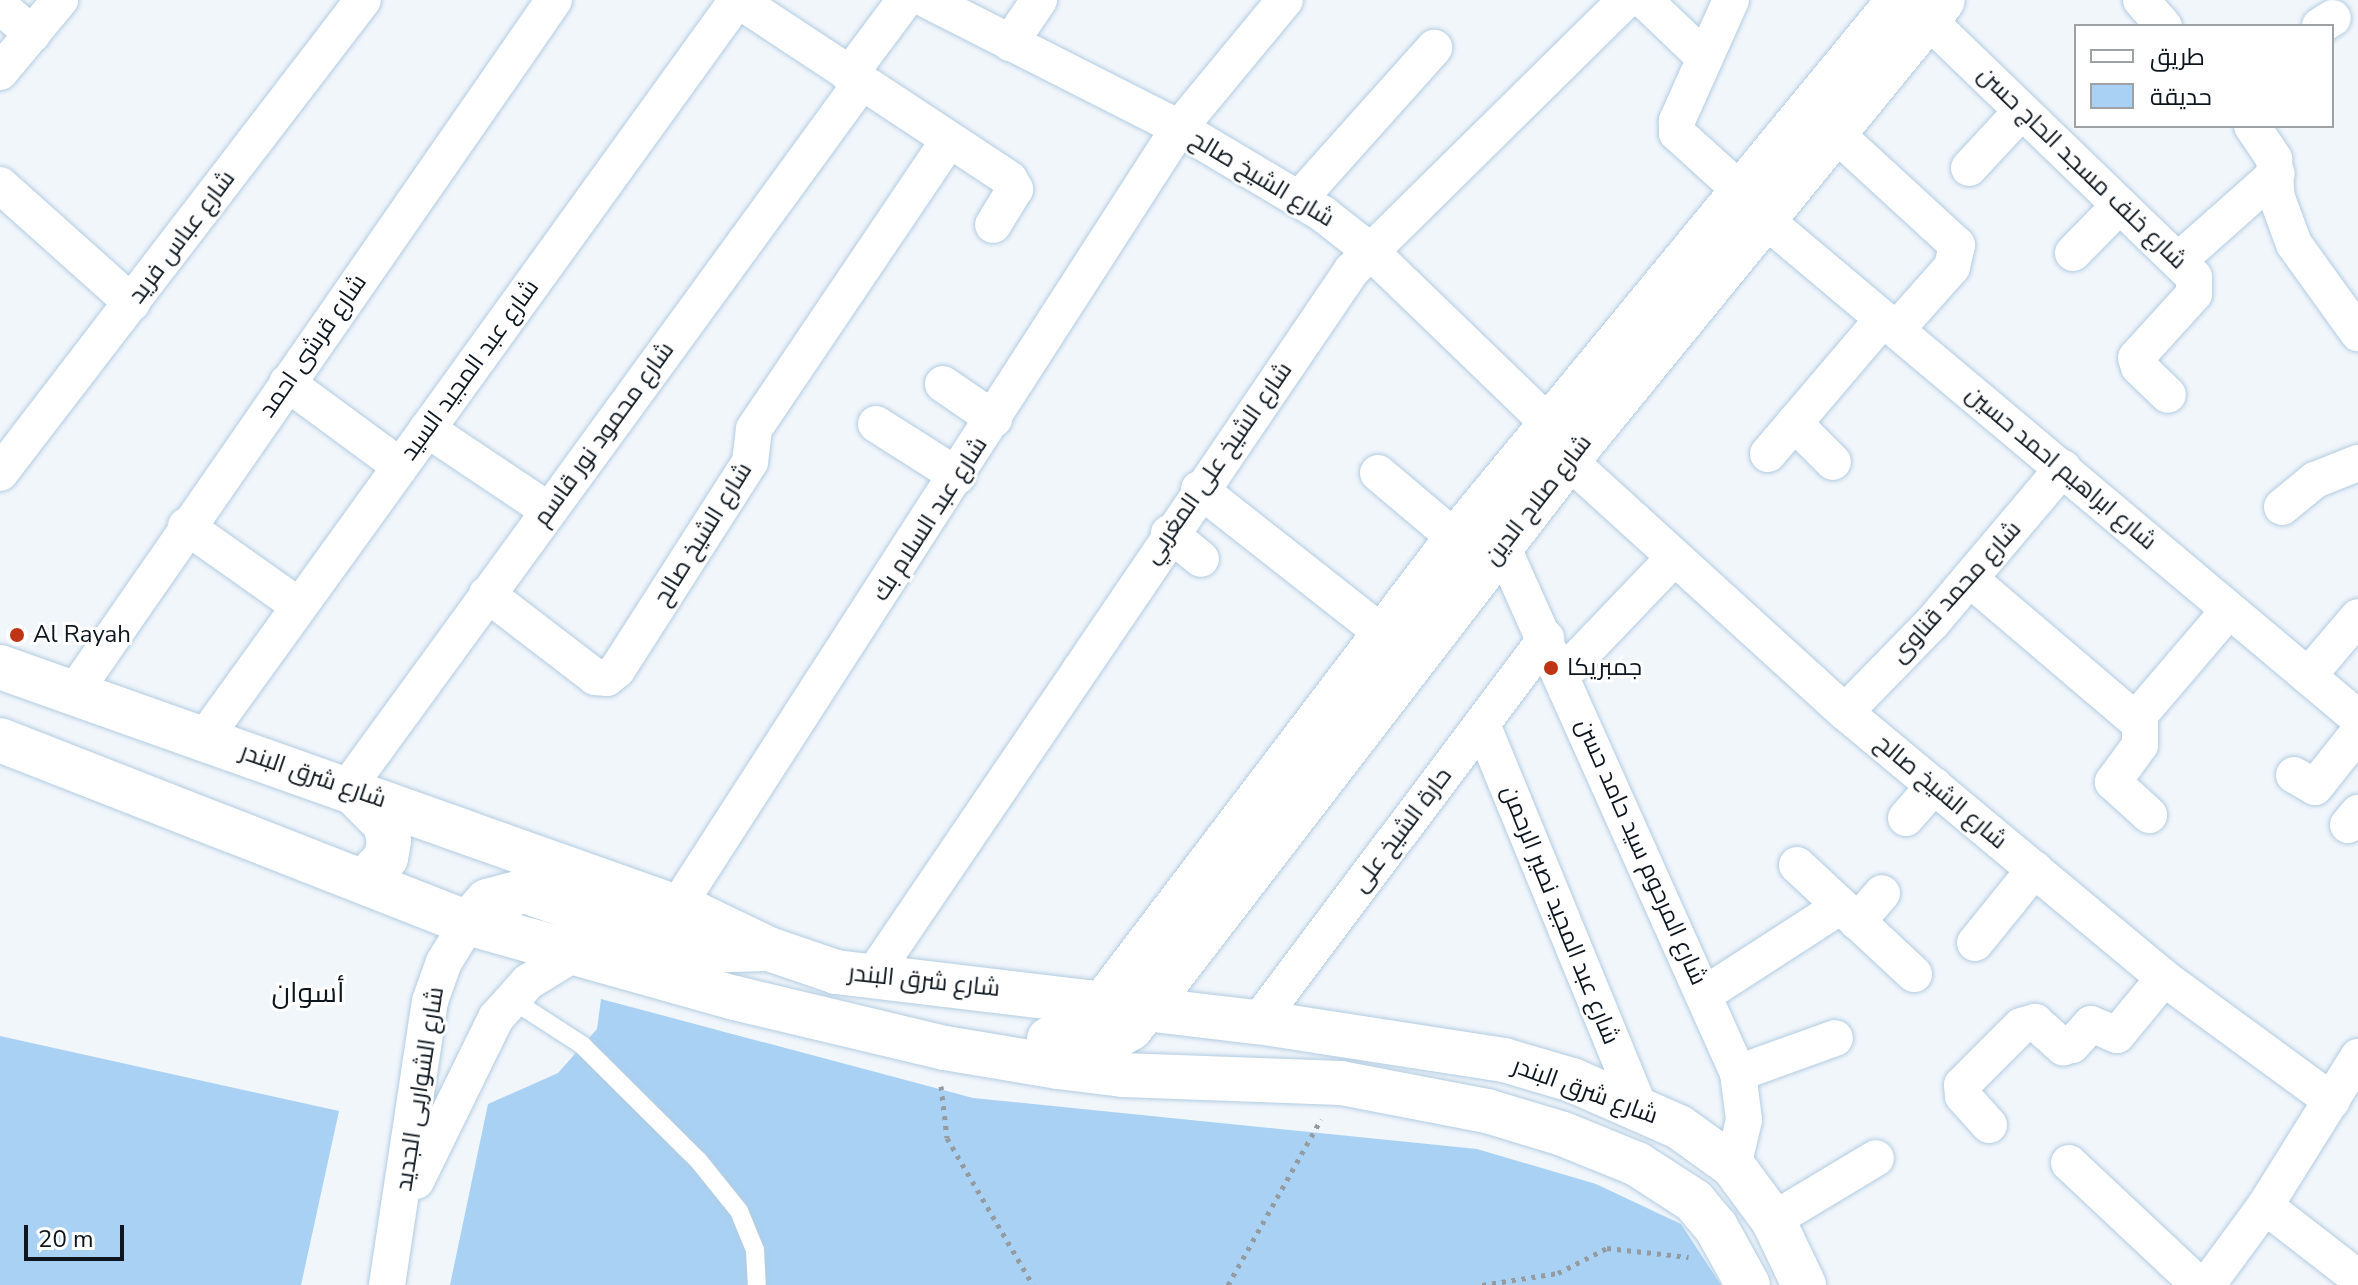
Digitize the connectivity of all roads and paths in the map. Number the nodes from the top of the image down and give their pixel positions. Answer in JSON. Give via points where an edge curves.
{"nodes":[{"id":1,"x":60,"y":0,"type":"edge"},
{"id":2,"x":554,"y":0,"type":"edge"},
{"id":3,"x":738,"y":0,"type":"edge"},
{"id":4,"x":905,"y":0,"type":"edge"},
{"id":5,"x":927,"y":0,"type":"edge"},
{"id":6,"x":1039,"y":0,"type":"edge"},
{"id":7,"x":1285,"y":0,"type":"edge"},
{"id":8,"x":1626,"y":0,"type":"edge"},
{"id":9,"x":1644,"y":0,"type":"edge"},
{"id":10,"x":1731,"y":0,"type":"edge"},
{"id":11,"x":350,"y":5,"type":"edge"},
{"id":12,"x":0,"y":6,"type":"edge"},
{"id":13,"x":1923,"y":6,"type":"edge"},
{"id":14,"x":32,"y":34,"type":"junction"},
{"id":15,"x":1010,"y":43,"type":"junction"},
{"id":16,"x":1434,"y":48,"type":"dead end"},
{"id":17,"x":1705,"y":58,"type":"junction"},
{"id":18,"x":0,"y":72,"type":"edge"},
{"id":19,"x":855,"y":79,"type":"junction"},
{"id":20,"x":2022,"y":111,"type":"junction"},
{"id":21,"x":1179,"y":128,"type":"junction"},
{"id":22,"x":2254,"y":128,"type":"edge"},
{"id":23,"x":1834,"y":132,"type":"junction"},
{"id":24,"x":948,"y":141,"type":"junction"},
{"id":25,"x":1969,"y":168,"type":"dead end"},
{"id":26,"x":2277,"y":173,"type":"junction"},
{"id":27,"x":4,"y":197,"type":"edge"},
{"id":28,"x":1299,"y":199,"type":"junction"},
{"id":29,"x":1752,"y":205,"type":"junction"},
{"id":30,"x":2120,"y":205,"type":"junction"},
{"id":31,"x":993,"y":225,"type":"dead end"},
{"id":32,"x":1369,"y":250,"type":"junction"},
{"id":33,"x":2073,"y":253,"type":"dead end"},
{"id":34,"x":2178,"y":261,"type":"junction"},
{"id":35,"x":132,"y":303,"type":"junction"},
{"id":36,"x":1890,"y":324,"type":"junction"},
{"id":37,"x":2356,"y":325,"type":"edge"},
{"id":38,"x":287,"y":383,"type":"junction"},
{"id":39,"x":943,"y":384,"type":"dead end"},
{"id":40,"x":2168,"y":395,"type":"dead end"},
{"id":41,"x":994,"y":419,"type":"junction"},
{"id":42,"x":1794,"y":423,"type":"junction"},
{"id":43,"x":876,"y":424,"type":"dead end"},
{"id":44,"x":427,"y":429,"type":"junction"},
{"id":45,"x":1559,"y":442,"type":"junction"},
{"id":46,"x":1768,"y":454,"type":"dead end"},
{"id":47,"x":1833,"y":462,"type":"dead end"},
{"id":48,"x":2358,"y":463,"type":"edge"},
{"id":49,"x":400,"y":466,"type":"junction"},
{"id":50,"x":2063,"y":468,"type":"junction"},
{"id":51,"x":0,"y":473,"type":"edge"},
{"id":52,"x":1378,"y":473,"type":"dead end"},
{"id":53,"x":958,"y":476,"type":"junction"},
{"id":54,"x":1199,"y":489,"type":"junction"},
{"id":55,"x":2282,"y":507,"type":"dead end"},
{"id":56,"x":548,"y":510,"type":"junction"},
{"id":57,"x":186,"y":526,"type":"junction"},
{"id":58,"x":1169,"y":533,"type":"junction"},
{"id":59,"x":1456,"y":539,"type":"junction"},
{"id":60,"x":1502,"y":546,"type":"junction"},
{"id":61,"x":1674,"y":558,"type":"junction"},
{"id":62,"x":1201,"y":559,"type":"dead end"},
{"id":63,"x":1971,"y":580,"type":"junction"},
{"id":64,"x":487,"y":594,"type":"junction"},
{"id":65,"x":299,"y":606,"type":"junction"},
{"id":66,"x":2229,"y":610,"type":"junction"},
{"id":67,"x":2358,"y":617,"type":"edge"},
{"id":68,"x":1383,"y":634,"type":"junction"},
{"id":69,"x":1546,"y":638,"type":"junction"},
{"id":70,"x":0,"y":667,"type":"edge"},
{"id":71,"x":1562,"y":675,"type":"junction"},
{"id":72,"x":2308,"y":676,"type":"junction"},
{"id":73,"x":73,"y":694,"type":"junction"},
{"id":74,"x":1845,"y":712,"type":"junction"},
{"id":75,"x":2358,"y":718,"type":"edge"},
{"id":76,"x":2136,"y":719,"type":"junction"},
{"id":77,"x":1482,"y":724,"type":"junction"},
{"id":78,"x":2358,"y":733,"type":"edge"},
{"id":79,"x":0,"y":740,"type":"edge"},
{"id":80,"x":203,"y":740,"type":"junction"},
{"id":81,"x":2294,"y":775,"type":"dead end"},
{"id":82,"x":1934,"y":786,"type":"junction"},
{"id":83,"x":348,"y":787,"type":"junction"},
{"id":84,"x":2149,"y":815,"type":"dead end"},
{"id":85,"x":1906,"y":818,"type":"dead end"},
{"id":86,"x":1797,"y":865,"type":"dead end"},
{"id":87,"x":2035,"y":869,"type":"junction"},
{"id":88,"x":363,"y":882,"type":"junction"},
{"id":89,"x":1882,"y":893,"type":"dead end"},
{"id":90,"x":677,"y":907,"type":"junction"},
{"id":91,"x":1849,"y":914,"type":"junction"},
{"id":92,"x":468,"y":923,"type":"junction"},
{"id":93,"x":1975,"y":943,"type":"dead end"},
{"id":94,"x":769,"y":949,"type":"junction"},
{"id":95,"x":577,"y":952,"type":"junction"},
{"id":96,"x":1914,"y":974,"type":"dead end"},
{"id":97,"x":871,"y":978,"type":"junction"},
{"id":98,"x":2164,"y":978,"type":"junction"},
{"id":99,"x":1705,"y":994,"type":"junction"},
{"id":100,"x":511,"y":999,"type":"junction"},
{"id":101,"x":1102,"y":1005,"type":"junction"},
{"id":102,"x":1147,"y":1010,"type":"junction"},
{"id":103,"x":1258,"y":1022,"type":"junction"},
{"id":104,"x":888,"y":1035,"type":"junction"},
{"id":105,"x":1835,"y":1038,"type":"dead end"},
{"id":106,"x":945,"y":1048,"type":"junction"},
{"id":107,"x":2358,"y":1057,"type":"edge"},
{"id":108,"x":1738,"y":1073,"type":"junction"},
{"id":109,"x":1341,"y":1083,"type":"junction"},
{"id":110,"x":1639,"y":1106,"type":"junction"},
{"id":111,"x":2349,"y":1112,"type":"edge"},
{"id":112,"x":1989,"y":1125,"type":"dead end"},
{"id":113,"x":1876,"y":1158,"type":"dead end"},
{"id":114,"x":2069,"y":1163,"type":"dead end"},
{"id":115,"x":1733,"y":1166,"type":"junction"},
{"id":116,"x":2265,"y":1206,"type":"junction"},
{"id":117,"x":400,"y":1215,"type":"junction"},
{"id":118,"x":1773,"y":1220,"type":"junction"},
{"id":119,"x":1741,"y":1271,"type":"edge"},
{"id":120,"x":2358,"y":1278,"type":"edge"},
{"id":121,"x":387,"y":1285,"type":"edge"},
{"id":122,"x":757,"y":1285,"type":"edge"},
{"id":123,"x":1033,"y":1285,"type":"edge"},
{"id":124,"x":1228,"y":1285,"type":"edge"},
{"id":125,"x":1482,"y":1285,"type":"edge"},
{"id":126,"x":1804,"y":1285,"type":"edge"},
{"id":127,"x":2199,"y":1285,"type":"edge"},
{"id":128,"x":2207,"y":1285,"type":"edge"}],
"edges":[{"from":1,"to":14,"type":"street"},
{"from":2,"to":38,"type":"street","name":"شارع قرشى احمد"},
{"from":3,"to":19,"type":"street"},
{"from":3,"to":44,"type":"street","name":"شارع عبد المجيد السيد"},
{"from":4,"to":19,"type":"street","name":"شارع محمود نور قاسم"},
{"from":5,"to":15,"type":"street","name":"شارع الشيخ صالح"},
{"from":6,"to":15,"type":"street"},
{"from":7,"to":21,"type":"street"},
{"from":8,"to":32,"type":"street","name":"شارع الشيخ على المغربي"},
{"from":9,"to":17,"type":"street"},
{"from":10,"to":17,"type":"street"},
{"from":11,"to":35,"type":"street","name":"شارع عباس فريد"},
{"from":12,"to":14,"type":"street"},
{"from":13,"to":20,"type":"street","name":"شارع خلف مسجد الحاج حسن"},
{"from":13,"to":23,"type":"main road","name":"شارع صلاح الدين"},
{"from":13,"to":29,"type":"main road","name":"شارع صلاح الدين"},
{"from":14,"to":18,"type":"street"},
{"from":15,"to":21,"type":"street","name":"شارع الشيخ صالح"},
{"from":16,"to":28,"type":"street"},
{"from":17,"to":29,"type":"street","name":"شارع ابراهيم احمد حسين","via":[[1677,121],[1677,133]]},
{"from":19,"to":24,"type":"street"},
{"from":19,"to":56,"type":"street","name":"شارع محمود نور قاسم"},
{"from":20,"to":25,"type":"street"},
{"from":20,"to":30,"type":"street","name":"شارع خلف مسجد الحاج حسن"},
{"from":21,"to":28,"type":"street","name":"شارع الشيخ صالح"},
{"from":21,"to":41,"type":"street","name":"شارع عبد السلام بك"},
{"from":22,"to":26,"type":"street","via":[[2268,145]]},
{"from":23,"to":29,"type":"main road","name":"شارع صلاح الدين"},
{"from":23,"to":36,"type":"street","via":[[1957,245],[1952,267]]},
{"from":24,"to":31,"type":"street","via":[[1014,183],[1013,195]]},
{"from":24,"to":64,"type":"street","name":"شارع الشيخ صالح","via":[[754,429],[750,462],[617,670],[607,678],[595,677]]},
{"from":26,"to":34,"type":"street"},
{"from":26,"to":37,"type":"street","via":[[2277,198],[2294,244]]},
{"from":27,"to":35,"type":"street"},
{"from":28,"to":32,"type":"street","name":"شارع الشيخ صالح"},
{"from":29,"to":36,"type":"street","name":"شارع ابراهيم احمد حسين"},
{"from":29,"to":45,"type":"main road","name":"شارع صلاح الدين"},
{"from":30,"to":33,"type":"street"},
{"from":30,"to":34,"type":"street","name":"شارع خلف مسجد الحاج حسن"},
{"from":32,"to":45,"type":"street","name":"شارع الشيخ صالح"},
{"from":32,"to":54,"type":"street","name":"شارع الشيخ على المغربي"},
{"from":34,"to":40,"type":"street","name":"شارع خلف مسجد الحاج حسن","via":[[2194,277],[2194,294],[2139,353],[2136,363]]},
{"from":35,"to":51,"type":"street","name":"شارع عباس فريد"},
{"from":36,"to":42,"type":"street"},
{"from":36,"to":50,"type":"street","name":"شارع ابراهيم احمد حسين"},
{"from":38,"to":49,"type":"street"},
{"from":38,"to":57,"type":"street","name":"شارع قرشى احمد"},
{"from":39,"to":41,"type":"street"},
{"from":41,"to":53,"type":"street","name":"شارع عبد السلام بك"},
{"from":42,"to":46,"type":"street"},
{"from":42,"to":47,"type":"street"},
{"from":43,"to":53,"type":"street"},
{"from":44,"to":49,"type":"street","name":"شارع عبد المجيد السيد"},
{"from":44,"to":56,"type":"street"},
{"from":45,"to":59,"type":"main road","name":"شارع صلاح الدين"},
{"from":45,"to":60,"type":"main road","name":"شارع صلاح الدين"},
{"from":45,"to":61,"type":"street","name":"شارع الشيخ صالح"},
{"from":48,"to":55,"type":"street","via":[[2315,480]]},
{"from":49,"to":65,"type":"street","name":"شارع عبد المجيد السيد"},
{"from":50,"to":63,"type":"street","name":"شارع محمد قناوى"},
{"from":50,"to":66,"type":"street","name":"شارع ابراهيم احمد حسين"},
{"from":52,"to":59,"type":"street"},
{"from":53,"to":90,"type":"street","name":"شارع عبد السلام بك"},
{"from":54,"to":58,"type":"street","name":"شارع الشيخ على المغربي"},
{"from":54,"to":68,"type":"street"},
{"from":56,"to":64,"type":"street","name":"شارع محمود نور قاسم"},
{"from":57,"to":65,"type":"street"},
{"from":57,"to":73,"type":"street","name":"شارع قرشى احمد"},
{"from":58,"to":62,"type":"street"},
{"from":58,"to":97,"type":"street","name":"شارع الشيخ على المغربي"},
{"from":59,"to":68,"type":"main road","name":"شارع صلاح الدين"},
{"from":60,"to":69,"type":"street","name":"شارع المرحوم سيد حامد حسن"},
{"from":60,"to":102,"type":"main road","name":"شارع صلاح الدين"},
{"from":61,"to":71,"type":"street"},
{"from":61,"to":74,"type":"street","name":"شارع الشيخ صالح"},
{"from":63,"to":74,"type":"street","name":"شارع محمد قناوى"},
{"from":63,"to":76,"type":"street"},
{"from":64,"to":83,"type":"street","name":"شارع محمود نور قاسم"},
{"from":65,"to":80,"type":"street","name":"شارع عبد المجيد السيد"},
{"from":66,"to":72,"type":"street","name":"شارع ابراهيم احمد حسين"},
{"from":66,"to":76,"type":"street"},
{"from":67,"to":72,"type":"street"},
{"from":68,"to":101,"type":"main road","name":"شارع صلاح الدين"},
{"from":69,"to":71,"type":"street","name":"شارع المرحوم سيد حامد حسن"},
{"from":69,"to":77,"type":"street","name":"حارة الشيخ على"},
{"from":70,"to":73,"type":"main road","name":"شارع شرق البندر"},
{"from":71,"to":99,"type":"street","name":"شارع المرحوم سيد حامد حسن"},
{"from":72,"to":75,"type":"street","name":"شارع ابراهيم احمد حسين"},
{"from":73,"to":80,"type":"main road","name":"شارع شرق البندر"},
{"from":74,"to":82,"type":"street","name":"شارع الشيخ صالح"},
{"from":76,"to":84,"type":"street","via":[[2143,739],[2113,782]]},
{"from":77,"to":103,"type":"street","name":"حارة الشيخ على"},
{"from":77,"to":110,"type":"street","name":"شارع عبد المجيد نصير الرحمن"},
{"from":78,"to":81,"type":"street","via":[[2315,787]]},
{"from":79,"to":88,"type":"main road","name":"شارع شرق البندر"},
{"from":80,"to":83,"type":"main road","name":"شارع شرق البندر"},
{"from":82,"to":85,"type":"street"},
{"from":82,"to":87,"type":"street","name":"شارع الشيخ صالح"},
{"from":83,"to":88,"type":"main road","via":[[385,824],[389,841],[386,858]]},
{"from":83,"to":90,"type":"main road","name":"شارع شرق البندر"},
{"from":86,"to":91,"type":"street"},
{"from":87,"to":93,"type":"street"},
{"from":87,"to":98,"type":"street","name":"شارع الشيخ صالح"},
{"from":88,"to":92,"type":"main road","name":"شارع شرق البندر"},
{"from":89,"to":91,"type":"street"},
{"from":90,"to":94,"type":"main road","name":"شارع شرق البندر"},
{"from":91,"to":96,"type":"street"},
{"from":91,"to":99,"type":"street"},
{"from":92,"to":94,"type":"main road","via":[[487,901],[524,891],[699,951]]},
{"from":92,"to":95,"type":"main road","name":"شارع شرق البندر"},
{"from":92,"to":117,"type":"street","name":"شارع الشواربى الجديد","via":[[444,962],[430,1001]]},
{"from":94,"to":97,"type":"main road","name":"شارع شرق البندر"},
{"from":95,"to":100,"type":"street","name":"شارع الشواربى الجديد"},
{"from":95,"to":104,"type":"main road","name":"شارع شرق البندر"},
{"from":97,"to":101,"type":"main road","name":"شارع شرق البندر","via":[[976,985]]},
{"from":98,"to":111,"type":"street","name":"شارع الشيخ صالح"},
{"from":98,"to":112,"type":"street","via":[[2117,1035],[2091,1024],[2072,1045],[2063,1047],[2035,1022],[2021,1026],[1962,1085],[1963,1096]]},
{"from":99,"to":108,"type":"street","name":"شارع المرحوم سيد حامد حسن"},
{"from":100,"to":117,"type":"street","name":"شارع الشواربى الجديد","via":[[482,1038]]},
{"from":100,"to":122,"type":"lane","via":[[582,1045],[698,1160],[739,1211],[755,1250]]},
{"from":101,"to":102,"type":"main road","name":"شارع شرق البندر"},
{"from":102,"to":103,"type":"main road","name":"شارع شرق البندر"},
{"from":102,"to":104,"type":"main road","name":"شارع صلاح الدين","via":[[1116,1040],[1090,1046],[949,1024]]},
{"from":103,"to":110,"type":"main road","name":"شارع شرق البندر","via":[[1504,1060]]},
{"from":104,"to":106,"type":"main road","name":"شارع شرق البندر"},
{"from":105,"to":108,"type":"street"},
{"from":106,"to":109,"type":"main road","name":"شارع شرق البندر","via":[[1123,1075]]},
{"from":106,"to":123,"type":"path","via":[[940,1097],[947,1138]]},
{"from":107,"to":111,"type":"street"},
{"from":108,"to":115,"type":"street","name":"شارع المرحوم سيد حامد حسن","via":[[1744,1120]]},
{"from":109,"to":119,"type":"main road","name":"شارع شرق البندر","via":[[1487,1111],[1637,1164],[1694,1201]]},
{"from":109,"to":124,"type":"path"},
{"from":110,"to":115,"type":"main road","name":"شارع شرق البندر"},
{"from":111,"to":116,"type":"street"},
{"from":113,"to":118,"type":"street"},
{"from":114,"to":127,"type":"street"},
{"from":115,"to":118,"type":"main road","name":"شارع شرق البندر"},
{"from":116,"to":120,"type":"street"},
{"from":116,"to":128,"type":"street"},
{"from":117,"to":121,"type":"street","name":"شارع الشواربى الجديد"},
{"from":118,"to":126,"type":"main road","name":"شارع شرق البندر"},
{"from":119,"to":125,"type":"path","via":[[1607,1248],[1558,1273]]}]}
